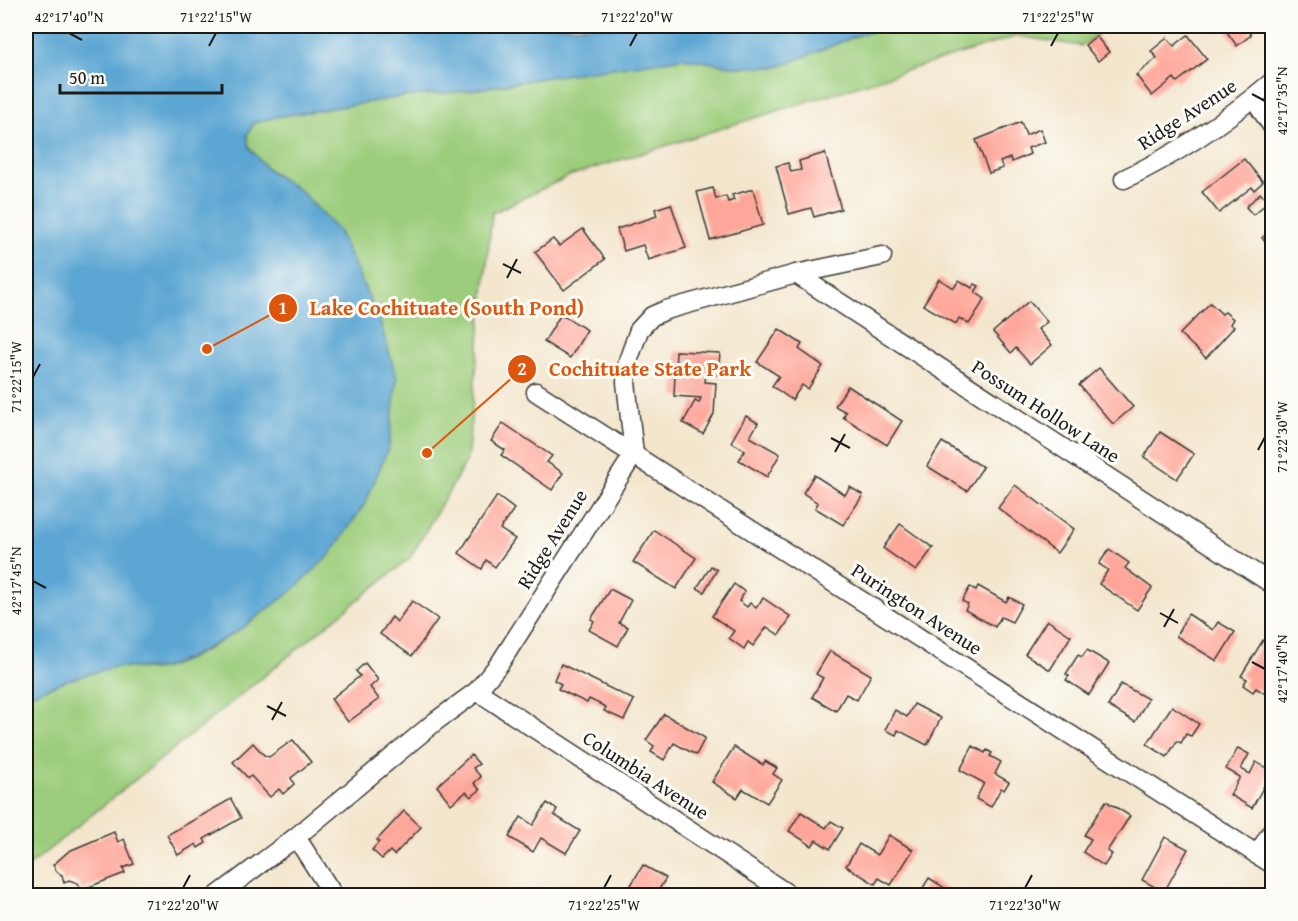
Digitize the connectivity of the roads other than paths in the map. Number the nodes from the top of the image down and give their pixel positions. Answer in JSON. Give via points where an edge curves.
{"nodes":[{"id":1,"x":1272,"y":82,"type":"edge"},
{"id":2,"x":1253,"y":98,"type":"junction"},
{"id":3,"x":1272,"y":126,"type":"edge"},
{"id":4,"x":1124,"y":179,"type":"dead end"},
{"id":5,"x":882,"y":256,"type":"dead end"},
{"id":6,"x":796,"y":274,"type":"junction"},
{"id":7,"x":536,"y":392,"type":"dead end"},
{"id":8,"x":633,"y":454,"type":"junction"},
{"id":9,"x":1272,"y":584,"type":"edge"},
{"id":10,"x":477,"y":691,"type":"junction"},
{"id":11,"x":1272,"y":831,"type":"edge"},
{"id":12,"x":296,"y":837,"type":"junction"},
{"id":13,"x":1265,"y":860,"type":"edge"},
{"id":14,"x":217,"y":896,"type":"edge"},
{"id":15,"x":334,"y":896,"type":"edge"},
{"id":16,"x":791,"y":896,"type":"edge"}],
"edges":[{"from":1,"to":2,"type":"street","name":"Ridge Avenue"},
{"from":2,"to":3,"type":"street"},
{"from":2,"to":4,"type":"street","name":"Ridge Avenue","via":[[1171,155]]},
{"from":5,"to":6,"type":"street"},
{"from":6,"to":8,"type":"street","via":[[666,310],[652,316],[639,330],[628,361]]},
{"from":6,"to":9,"type":"street","name":"Possum Hollow Lane"},
{"from":7,"to":8,"type":"street","name":"Purington Avenue"},
{"from":8,"to":10,"type":"street","name":"Ridge Avenue","via":[[500,663]]},
{"from":8,"to":13,"type":"street","name":"Purington Avenue"},
{"from":10,"to":12,"type":"street","name":"Ridge Avenue"},
{"from":10,"to":16,"type":"street","name":"Columbia Avenue"},
{"from":11,"to":13,"type":"street"},
{"from":12,"to":14,"type":"street","name":"Ridge Avenue"},
{"from":12,"to":15,"type":"street"}]}
